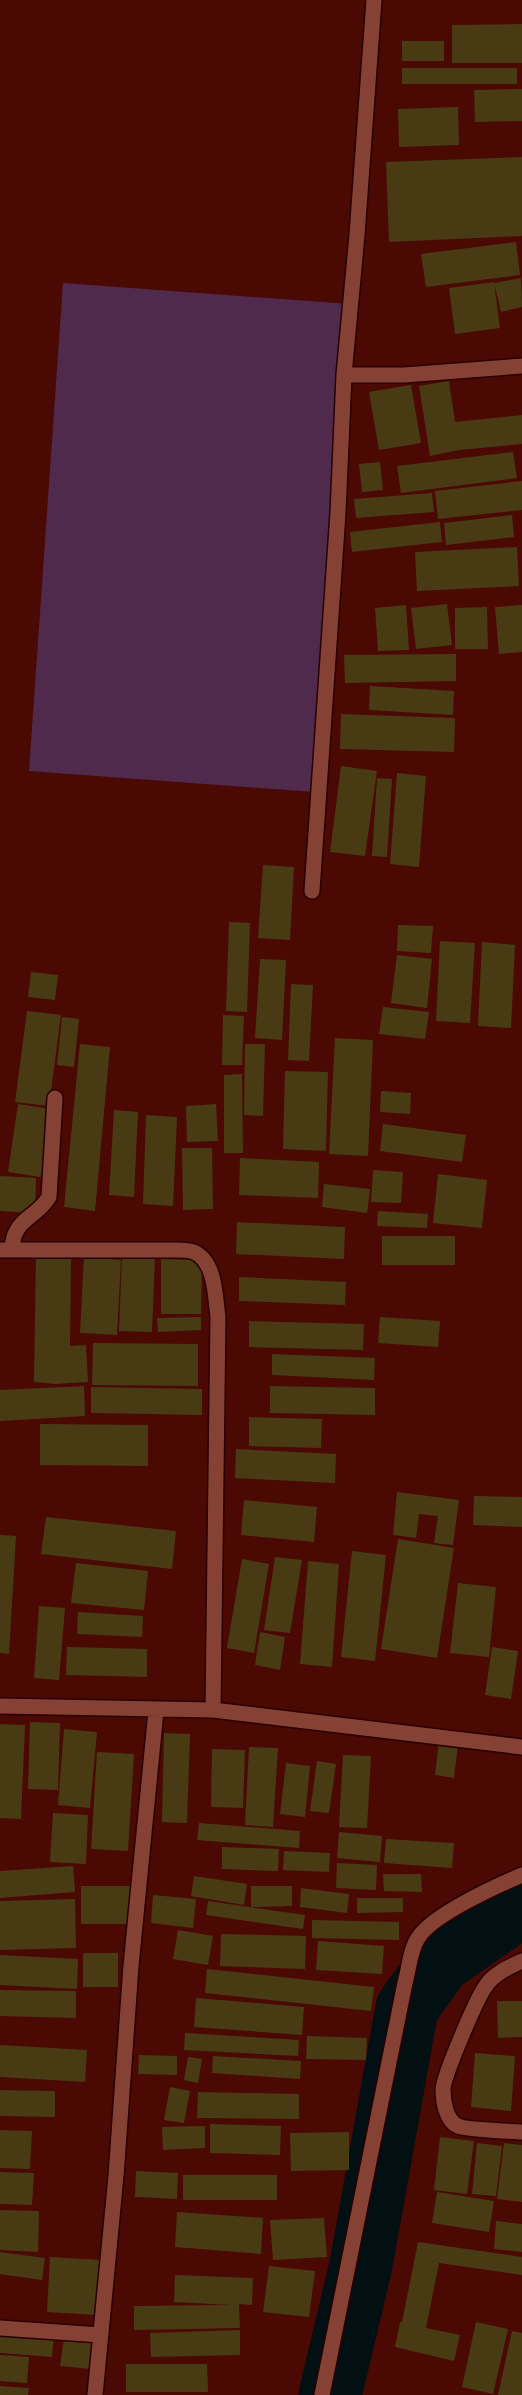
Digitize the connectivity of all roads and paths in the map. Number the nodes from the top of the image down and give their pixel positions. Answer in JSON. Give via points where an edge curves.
{"nodes":[{"id":1,"x":374,"y":0,"type":"edge"},
{"id":2,"x":522,"y":366,"type":"edge"},
{"id":3,"x":344,"y":375,"type":"junction"},
{"id":4,"x":312,"y":891,"type":"dead end"},
{"id":5,"x":55,"y":1098,"type":"dead end"},
{"id":6,"x":6,"y":1250,"type":"edge"},
{"id":7,"x":0,"y":1706,"type":"edge"},
{"id":8,"x":213,"y":1710,"type":"junction"},
{"id":9,"x":156,"y":1711,"type":"junction"},
{"id":10,"x":522,"y":1747,"type":"edge"},
{"id":11,"x":522,"y":1875,"type":"edge"},
{"id":12,"x":522,"y":1961,"type":"edge"},
{"id":13,"x":522,"y":2132,"type":"edge"},
{"id":14,"x":0,"y":2328,"type":"edge"},
{"id":15,"x":101,"y":2335,"type":"junction"},
{"id":16,"x":95,"y":2395,"type":"edge"},
{"id":17,"x":322,"y":2395,"type":"edge"}],
"edges":[{"from":1,"to":3,"type":"street"},
{"from":2,"to":3,"type":"street","via":[[404,375]]},
{"from":3,"to":4,"type":"street"},
{"from":5,"to":6,"type":"street","via":[[49,1197],[42,1208],[20,1225]]},
{"from":6,"to":8,"type":"street","via":[[176,1250],[195,1252],[206,1263],[213,1280],[218,1317]]},
{"from":7,"to":9,"type":"street"},
{"from":8,"to":9,"type":"street"},
{"from":8,"to":10,"type":"street"},
{"from":9,"to":15,"type":"street"},
{"from":11,"to":17,"type":"street","via":[[455,1909],[429,1925],[418,1938],[405,1983]]},
{"from":12,"to":13,"type":"street","via":[[502,1970],[485,1986],[443,2088],[449,2118],[458,2126]]},
{"from":14,"to":15,"type":"street"},
{"from":15,"to":16,"type":"street"}]}
